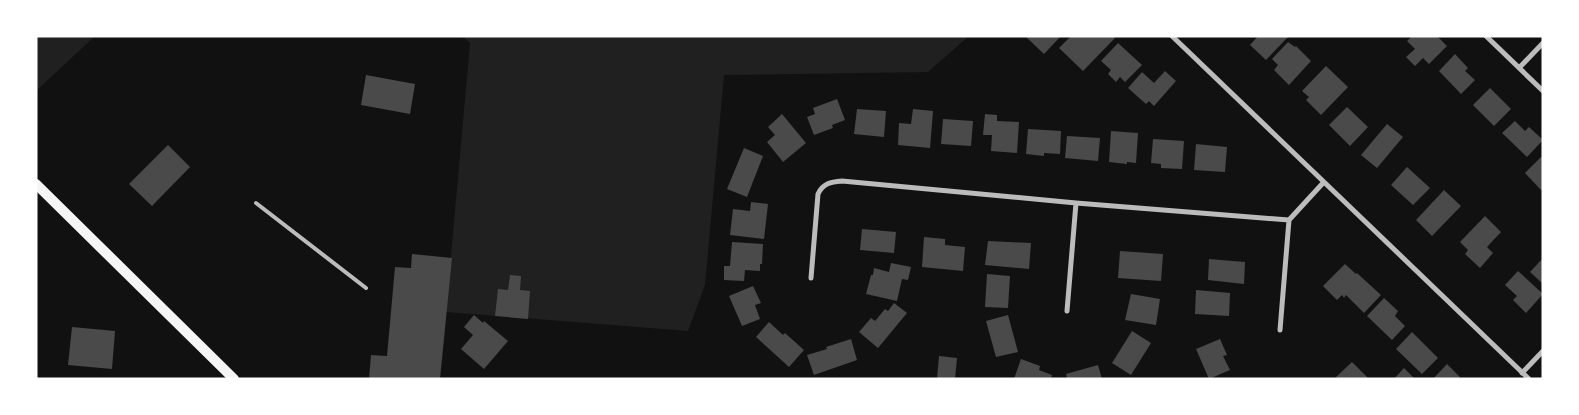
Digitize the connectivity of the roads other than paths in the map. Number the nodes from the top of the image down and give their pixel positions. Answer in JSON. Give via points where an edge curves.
{"nodes":[{"id":1,"x":1172,"y":36,"type":"edge"},
{"id":2,"x":1486,"y":36,"type":"edge"},
{"id":3,"x":1543,"y":43,"type":"edge"},
{"id":4,"x":1519,"y":68,"type":"junction"},
{"id":5,"x":1543,"y":92,"type":"edge"},
{"id":6,"x":1323,"y":182,"type":"junction"},
{"id":7,"x":36,"y":184,"type":"edge"},
{"id":8,"x":256,"y":203,"type":"dead end"},
{"id":9,"x":1076,"y":203,"type":"junction"},
{"id":10,"x":1289,"y":220,"type":"junction"},
{"id":11,"x":811,"y":278,"type":"dead end"},
{"id":12,"x":366,"y":288,"type":"dead end"},
{"id":13,"x":1067,"y":311,"type":"dead end"},
{"id":14,"x":1280,"y":330,"type":"dead end"},
{"id":15,"x":1543,"y":351,"type":"edge"},
{"id":16,"x":1522,"y":373,"type":"junction"},
{"id":17,"x":234,"y":379,"type":"edge"},
{"id":18,"x":1529,"y":379,"type":"edge"}],
"edges":[{"from":1,"to":6,"type":"street"},
{"from":2,"to":4,"type":"street"},
{"from":3,"to":4,"type":"street"},
{"from":4,"to":5,"type":"street"},
{"from":6,"to":10,"type":"street"},
{"from":6,"to":16,"type":"street"},
{"from":7,"to":17,"type":"main road"},
{"from":8,"to":12,"type":"lane"},
{"from":9,"to":10,"type":"street"},
{"from":9,"to":11,"type":"street","via":[[829,182],[821,187],[818,194]]},
{"from":9,"to":13,"type":"street"},
{"from":10,"to":14,"type":"street"},
{"from":15,"to":16,"type":"street"},
{"from":16,"to":18,"type":"street"}]}
